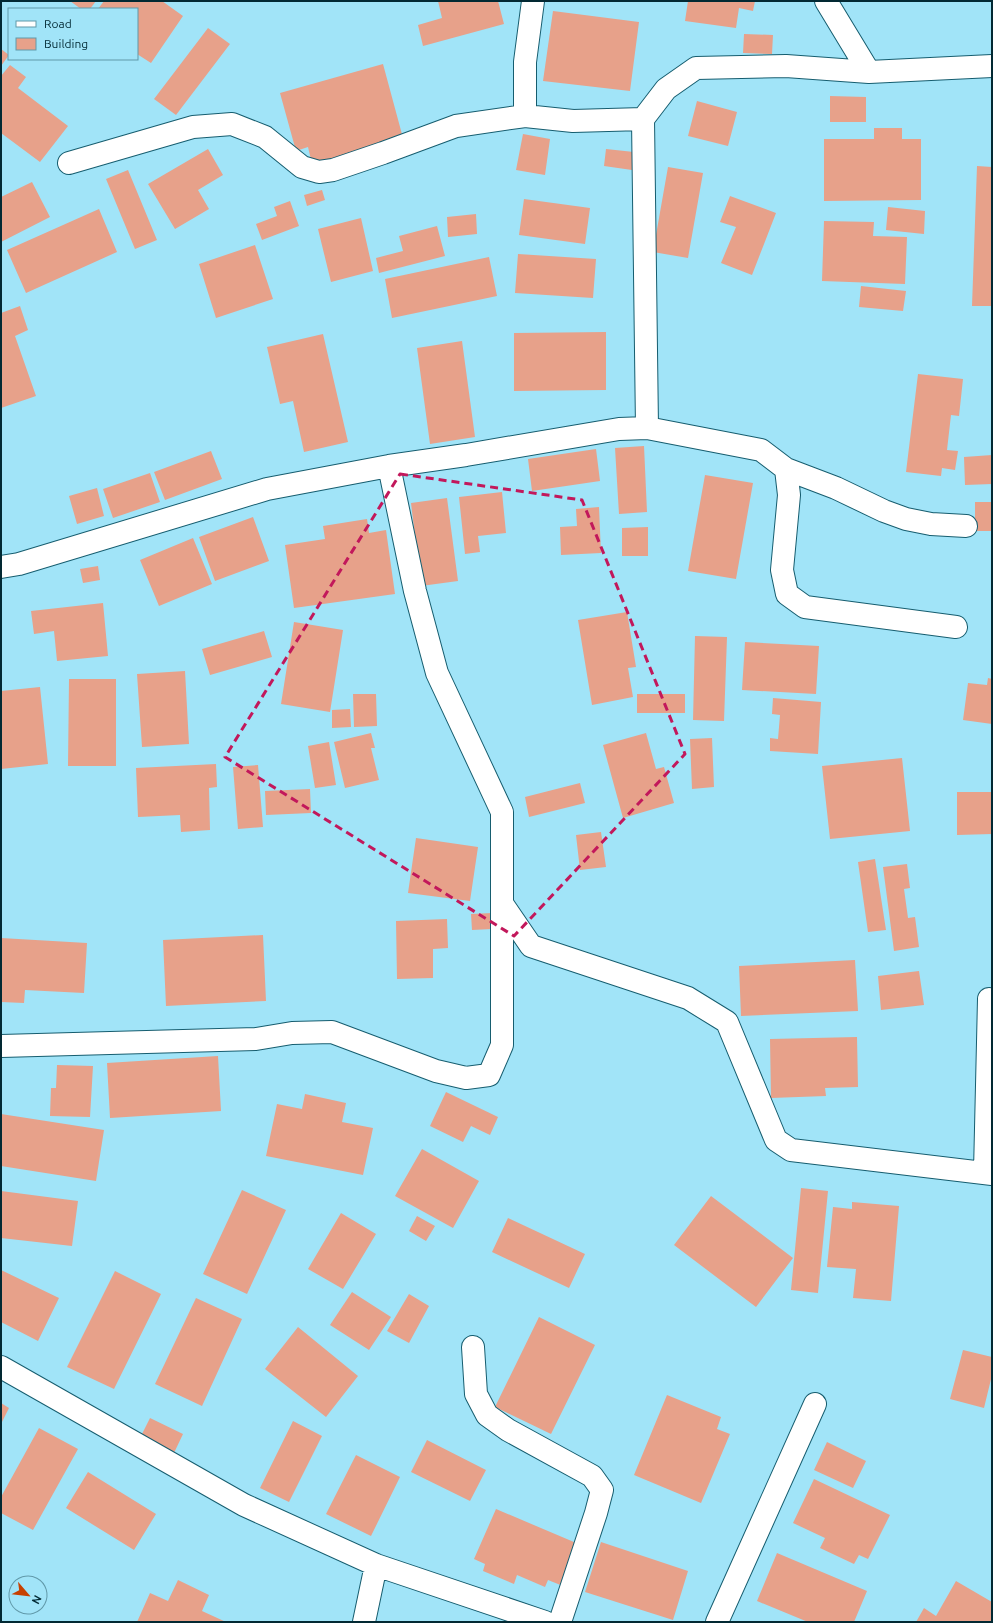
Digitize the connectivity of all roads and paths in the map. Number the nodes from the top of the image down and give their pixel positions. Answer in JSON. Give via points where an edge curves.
{"nodes":[{"id":1,"x":533,"y":1,"type":"edge"},
{"id":2,"x":826,"y":1,"type":"edge"},
{"id":3,"x":992,"y":66,"type":"edge"},
{"id":4,"x":869,"y":72,"type":"junction"},
{"id":5,"x":525,"y":116,"type":"junction"},
{"id":6,"x":643,"y":119,"type":"junction"},
{"id":7,"x":70,"y":163,"type":"dead end"},
{"id":8,"x":647,"y":428,"type":"junction"},
{"id":9,"x":389,"y":466,"type":"junction"},
{"id":10,"x":786,"y":469,"type":"junction"},
{"id":11,"x":966,"y":526,"type":"dead end"},
{"id":12,"x":1,"y":567,"type":"edge"},
{"id":13,"x":956,"y":627,"type":"dead end"},
{"id":14,"x":503,"y":905,"type":"junction"},
{"id":15,"x":989,"y":1000,"type":"dead end"},
{"id":16,"x":1,"y":1046,"type":"edge"},
{"id":17,"x":988,"y":1173,"type":"edge"},
{"id":18,"x":473,"y":1347,"type":"dead end"},
{"id":19,"x":1,"y":1367,"type":"edge"},
{"id":20,"x":815,"y":1404,"type":"dead end"},
{"id":21,"x":376,"y":1565,"type":"junction"},
{"id":22,"x":364,"y":1622,"type":"edge"},
{"id":23,"x":545,"y":1622,"type":"edge"},
{"id":24,"x":560,"y":1622,"type":"edge"},
{"id":25,"x":717,"y":1622,"type":"edge"}],
"edges":[{"from":1,"to":5,"type":"street","via":[[524,62]]},
{"from":2,"to":4,"type":"street"},
{"from":3,"to":4,"type":"street"},
{"from":4,"to":6,"type":"street","via":[[786,66],[696,68],[666,89]]},
{"from":5,"to":6,"type":"street","via":[[573,121]]},
{"from":5,"to":7,"type":"street","via":[[456,126],[333,170],[319,172],[302,167],[265,137],[232,124],[193,127]]},
{"from":6,"to":8,"type":"street"},
{"from":8,"to":9,"type":"street","via":[[619,429]]},
{"from":8,"to":10,"type":"street","via":[[761,450]]},
{"from":9,"to":12,"type":"street","via":[[267,489],[19,564]]},
{"from":9,"to":14,"type":"street","via":[[415,591],[437,673],[502,812]]},
{"from":10,"to":11,"type":"street","via":[[906,519],[931,524]]},
{"from":10,"to":13,"type":"street","via":[[788,495],[782,570],[787,594],[805,607]]},
{"from":14,"to":16,"type":"street","via":[[502,1045],[489,1075],[466,1078],[436,1071],[332,1032],[292,1033],[256,1039]]},
{"from":14,"to":17,"type":"street","via":[[531,946],[688,998],[726,1022],[768,1125],[776,1140],[791,1150]]},
{"from":15,"to":17,"type":"street"},
{"from":18,"to":24,"type":"street","via":[[476,1394],[486,1415],[508,1430],[592,1476],[602,1490]]},
{"from":19,"to":21,"type":"street","via":[[244,1505]]},
{"from":20,"to":25,"type":"street"},
{"from":21,"to":22,"type":"street"},
{"from":21,"to":23,"type":"street"}]}
